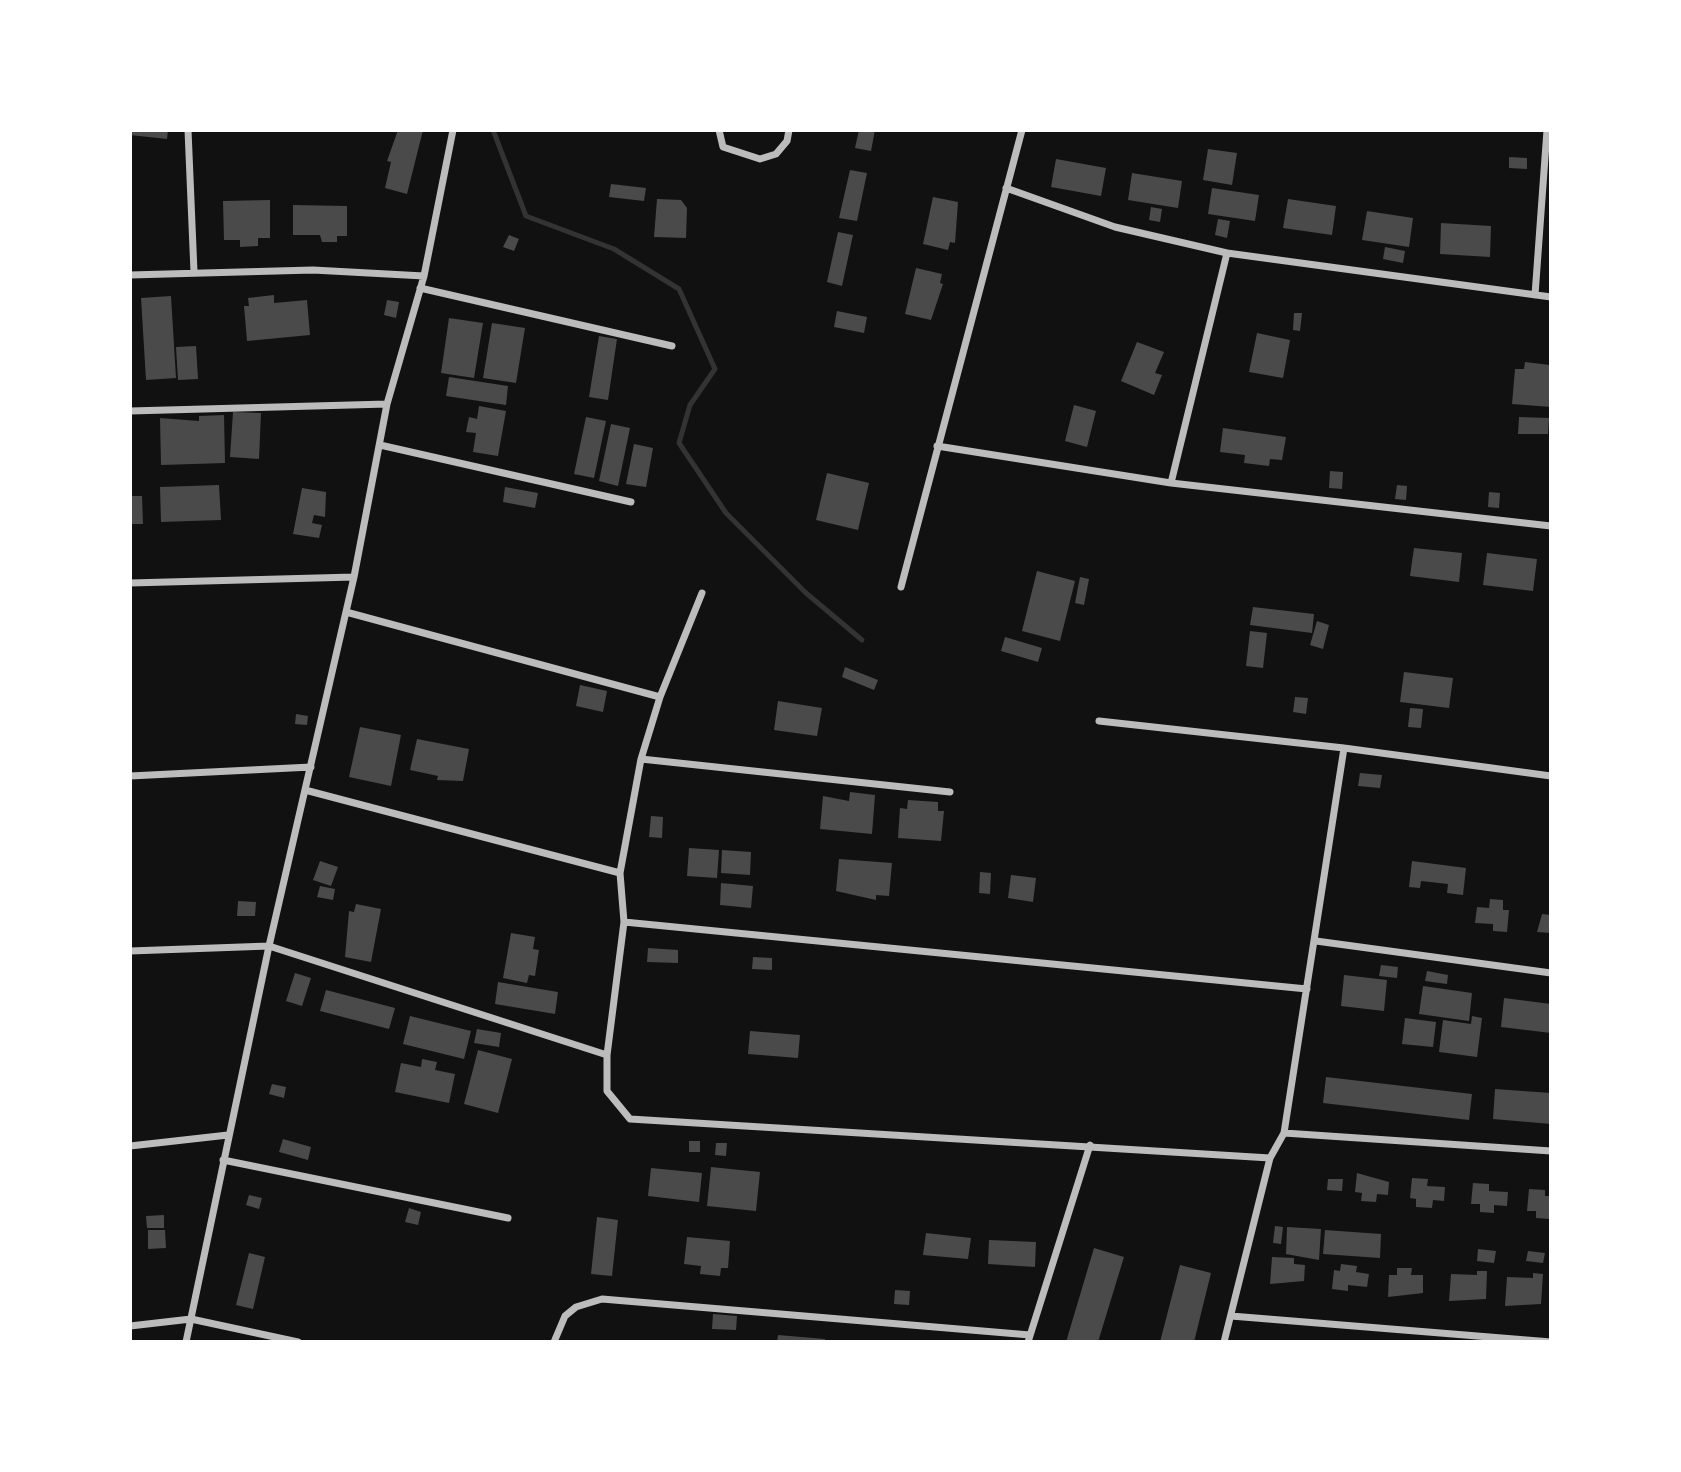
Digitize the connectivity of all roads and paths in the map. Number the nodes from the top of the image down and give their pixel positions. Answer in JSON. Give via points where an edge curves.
{"nodes":[{"id":1,"x":188,"y":130,"type":"edge"},
{"id":2,"x":453,"y":130,"type":"edge"},
{"id":3,"x":719,"y":130,"type":"edge"},
{"id":4,"x":789,"y":130,"type":"edge"},
{"id":5,"x":1022,"y":130,"type":"edge"},
{"id":6,"x":1547,"y":130,"type":"edge"},
{"id":7,"x":1006,"y":188,"type":"junction"},
{"id":8,"x":1227,"y":253,"type":"junction"},
{"id":9,"x":194,"y":272,"type":"junction"},
{"id":10,"x":130,"y":275,"type":"edge"},
{"id":11,"x":424,"y":276,"type":"junction"},
{"id":12,"x":420,"y":288,"type":"junction"},
{"id":13,"x":1535,"y":295,"type":"junction"},
{"id":14,"x":1551,"y":297,"type":"edge"},
{"id":15,"x":672,"y":346,"type":"dead end"},
{"id":16,"x":387,"y":404,"type":"junction"},
{"id":17,"x":130,"y":411,"type":"edge"},
{"id":18,"x":380,"y":445,"type":"junction"},
{"id":19,"x":937,"y":446,"type":"junction"},
{"id":20,"x":1171,"y":483,"type":"junction"},
{"id":21,"x":631,"y":502,"type":"dead end"},
{"id":22,"x":1551,"y":526,"type":"edge"},
{"id":23,"x":354,"y":577,"type":"junction"},
{"id":24,"x":130,"y":583,"type":"edge"},
{"id":25,"x":901,"y":587,"type":"dead end"},
{"id":26,"x":702,"y":593,"type":"dead end"},
{"id":27,"x":346,"y":612,"type":"junction"},
{"id":28,"x":660,"y":697,"type":"junction"},
{"id":29,"x":1099,"y":721,"type":"dead end"},
{"id":30,"x":1344,"y":748,"type":"junction"},
{"id":31,"x":641,"y":759,"type":"junction"},
{"id":32,"x":311,"y":767,"type":"junction"},
{"id":33,"x":130,"y":776,"type":"edge"},
{"id":34,"x":1551,"y":776,"type":"edge"},
{"id":35,"x":305,"y":790,"type":"junction"},
{"id":36,"x":950,"y":792,"type":"dead end"},
{"id":37,"x":620,"y":873,"type":"junction"},
{"id":38,"x":624,"y":922,"type":"junction"},
{"id":39,"x":1316,"y":941,"type":"junction"},
{"id":40,"x":269,"y":946,"type":"junction"},
{"id":41,"x":130,"y":951,"type":"edge"},
{"id":42,"x":1551,"y":973,"type":"edge"},
{"id":43,"x":1307,"y":989,"type":"junction"},
{"id":44,"x":607,"y":1055,"type":"junction"},
{"id":45,"x":1284,"y":1133,"type":"junction"},
{"id":46,"x":228,"y":1135,"type":"junction"},
{"id":47,"x":1090,"y":1145,"type":"junction"},
{"id":48,"x":130,"y":1146,"type":"edge"},
{"id":49,"x":1551,"y":1151,"type":"edge"},
{"id":50,"x":1270,"y":1158,"type":"junction"},
{"id":51,"x":223,"y":1160,"type":"junction"},
{"id":52,"x":508,"y":1218,"type":"dead end"},
{"id":53,"x":1231,"y":1316,"type":"junction"},
{"id":54,"x":191,"y":1319,"type":"junction"},
{"id":55,"x":130,"y":1326,"type":"edge"},
{"id":56,"x":1029,"y":1339,"type":"edge"},
{"id":57,"x":186,"y":1342,"type":"edge"},
{"id":58,"x":298,"y":1342,"type":"edge"},
{"id":59,"x":554,"y":1342,"type":"edge"},
{"id":60,"x":1224,"y":1342,"type":"edge"},
{"id":61,"x":1551,"y":1342,"type":"edge"}],
"edges":[{"from":1,"to":9,"type":"street"},
{"from":2,"to":11,"type":"street"},
{"from":3,"to":4,"type":"street","via":[[723,147],[760,159],[776,154]]},
{"from":5,"to":7,"type":"street"},
{"from":6,"to":13,"type":"street"},
{"from":7,"to":8,"type":"street","via":[[1115,227]]},
{"from":7,"to":19,"type":"street"},
{"from":8,"to":13,"type":"street"},
{"from":8,"to":20,"type":"street"},
{"from":9,"to":10,"type":"street"},
{"from":9,"to":11,"type":"street","via":[[313,270]]},
{"from":11,"to":12,"type":"street"},
{"from":12,"to":15,"type":"street"},
{"from":12,"to":16,"type":"street"},
{"from":13,"to":14,"type":"street"},
{"from":16,"to":17,"type":"street"},
{"from":16,"to":18,"type":"street"},
{"from":18,"to":21,"type":"street"},
{"from":18,"to":23,"type":"street"},
{"from":19,"to":20,"type":"street"},
{"from":19,"to":25,"type":"street"},
{"from":20,"to":22,"type":"street"},
{"from":23,"to":24,"type":"street"},
{"from":23,"to":27,"type":"street"},
{"from":26,"to":28,"type":"street"},
{"from":27,"to":28,"type":"street"},
{"from":27,"to":32,"type":"street"},
{"from":28,"to":31,"type":"street"},
{"from":29,"to":30,"type":"street"},
{"from":30,"to":34,"type":"street"},
{"from":30,"to":39,"type":"street"},
{"from":31,"to":36,"type":"street"},
{"from":31,"to":37,"type":"street"},
{"from":32,"to":33,"type":"street"},
{"from":32,"to":35,"type":"street"},
{"from":35,"to":37,"type":"street"},
{"from":35,"to":40,"type":"street"},
{"from":37,"to":38,"type":"street"},
{"from":38,"to":43,"type":"street"},
{"from":38,"to":44,"type":"street"},
{"from":39,"to":42,"type":"street"},
{"from":39,"to":43,"type":"street"},
{"from":40,"to":41,"type":"street"},
{"from":40,"to":44,"type":"street"},
{"from":40,"to":46,"type":"street"},
{"from":43,"to":45,"type":"street"},
{"from":44,"to":47,"type":"street","via":[[607,1091],[630,1119]]},
{"from":45,"to":49,"type":"street"},
{"from":45,"to":50,"type":"street"},
{"from":46,"to":48,"type":"street"},
{"from":46,"to":51,"type":"street"},
{"from":47,"to":50,"type":"street"},
{"from":47,"to":56,"type":"street"},
{"from":50,"to":53,"type":"street"},
{"from":51,"to":52,"type":"street"},
{"from":51,"to":54,"type":"street"},
{"from":53,"to":60,"type":"street"},
{"from":53,"to":61,"type":"street"},
{"from":54,"to":55,"type":"street"},
{"from":54,"to":57,"type":"street"},
{"from":54,"to":58,"type":"street"},
{"from":56,"to":59,"type":"street","via":[[602,1299],[565,1316]]}]}
